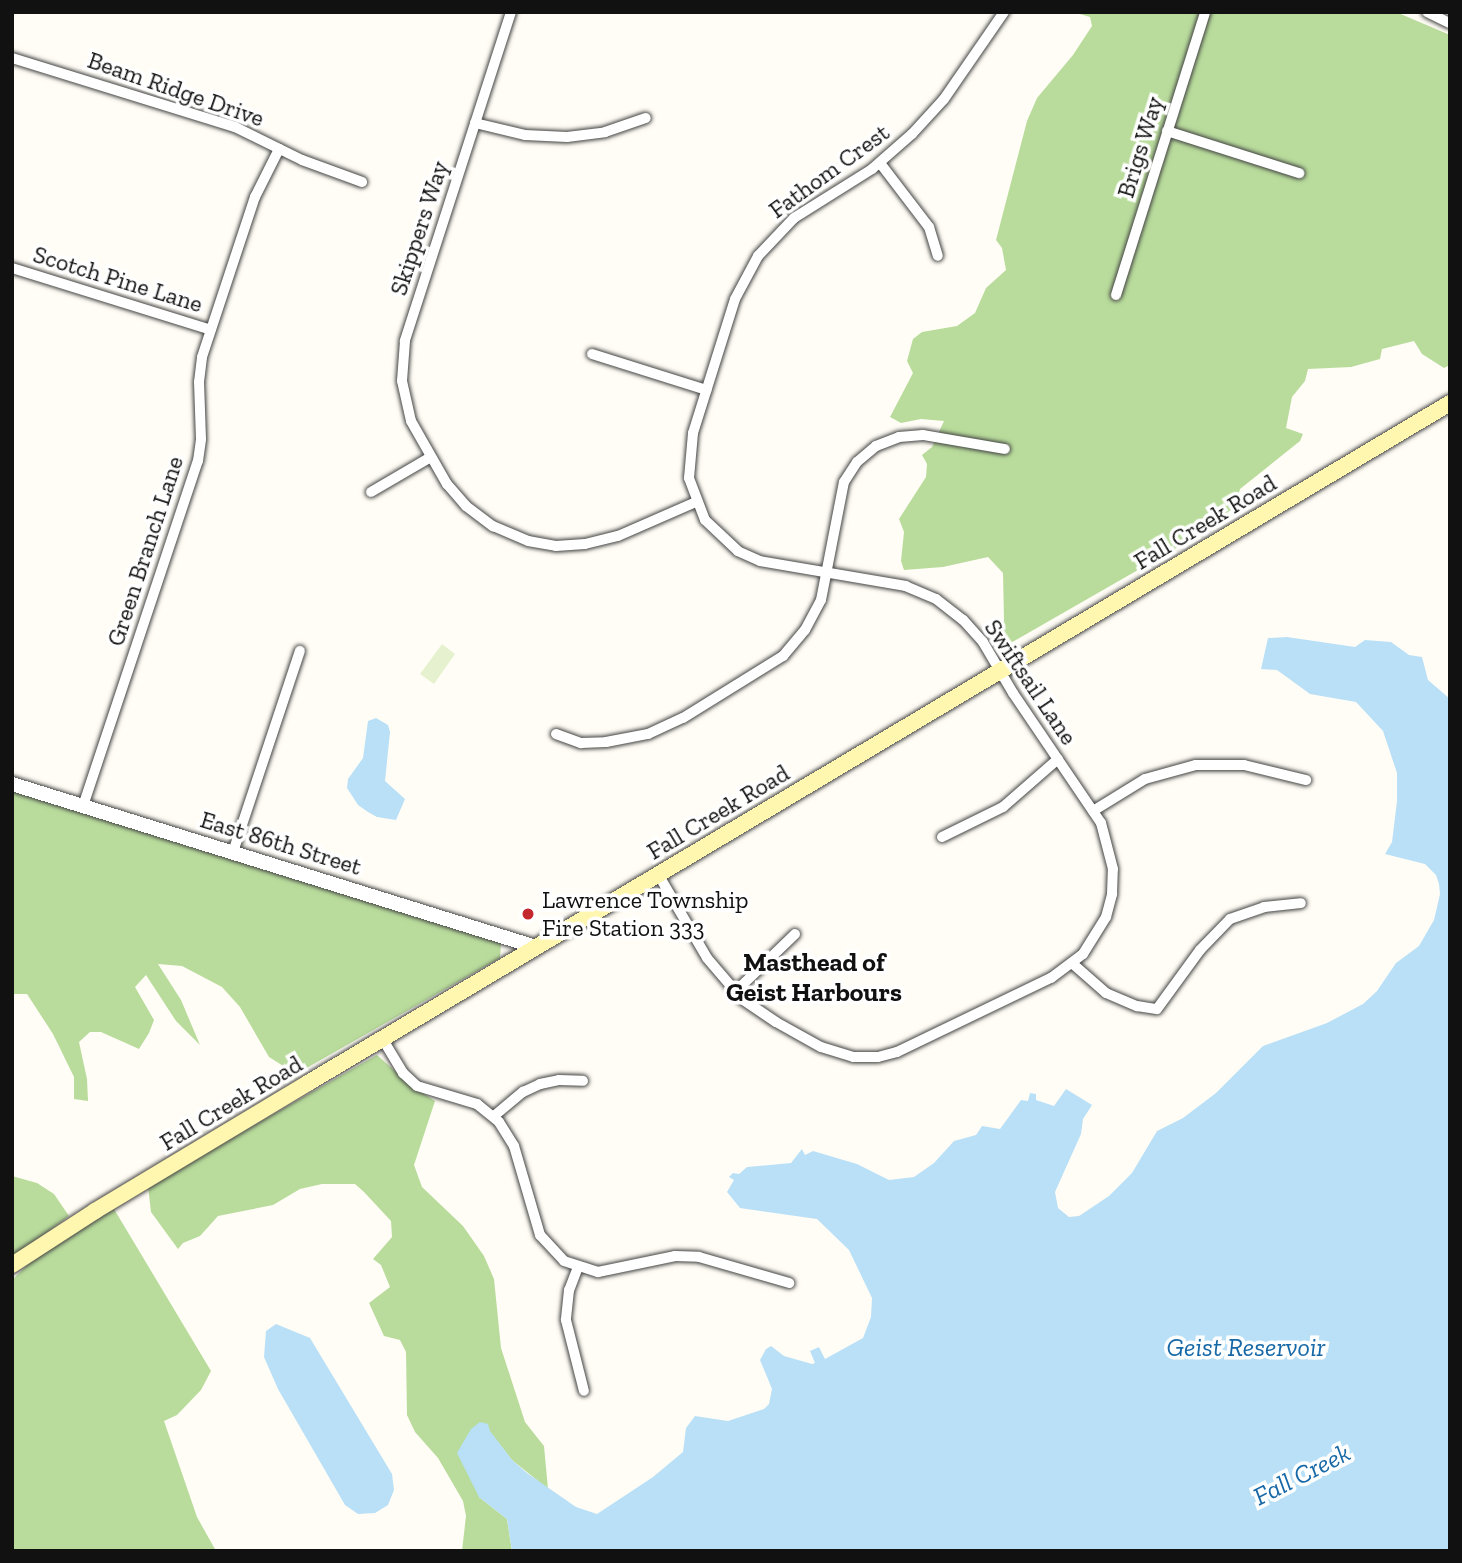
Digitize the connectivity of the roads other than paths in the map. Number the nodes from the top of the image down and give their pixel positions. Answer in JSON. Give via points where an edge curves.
{"nodes":[{"id":1,"x":511,"y":12,"type":"edge"},
{"id":2,"x":1004,"y":12,"type":"edge"},
{"id":3,"x":1205,"y":12,"type":"edge"},
{"id":4,"x":1426,"y":12,"type":"edge"},
{"id":5,"x":1450,"y":23,"type":"edge"},
{"id":6,"x":12,"y":58,"type":"edge"},
{"id":7,"x":646,"y":118,"type":"dead end"},
{"id":8,"x":475,"y":123,"type":"junction"},
{"id":9,"x":1167,"y":131,"type":"junction"},
{"id":10,"x":279,"y":149,"type":"junction"},
{"id":11,"x":880,"y":163,"type":"junction"},
{"id":12,"x":1299,"y":173,"type":"dead end"},
{"id":13,"x":362,"y":182,"type":"dead end"},
{"id":14,"x":938,"y":256,"type":"dead end"},
{"id":15,"x":12,"y":268,"type":"edge"},
{"id":16,"x":1116,"y":295,"type":"dead end"},
{"id":17,"x":211,"y":330,"type":"junction"},
{"id":18,"x":592,"y":354,"type":"dead end"},
{"id":19,"x":706,"y":390,"type":"junction"},
{"id":20,"x":1450,"y":403,"type":"edge"},
{"id":21,"x":1005,"y":449,"type":"dead end"},
{"id":22,"x":430,"y":457,"type":"junction"},
{"id":23,"x":371,"y":492,"type":"dead end"},
{"id":24,"x":696,"y":502,"type":"junction"},
{"id":25,"x":828,"y":571,"type":"junction"},
{"id":26,"x":300,"y":651,"type":"dead end"},
{"id":27,"x":1000,"y":670,"type":"junction"},
{"id":28,"x":556,"y":734,"type":"dead end"},
{"id":29,"x":1058,"y":759,"type":"junction"},
{"id":30,"x":1306,"y":780,"type":"dead end"},
{"id":31,"x":12,"y":784,"type":"edge"},
{"id":32,"x":83,"y":806,"type":"junction"},
{"id":33,"x":1093,"y":811,"type":"junction"},
{"id":34,"x":942,"y":837,"type":"dead end"},
{"id":35,"x":233,"y":852,"type":"junction"},
{"id":36,"x":658,"y":874,"type":"junction"},
{"id":37,"x":1301,"y":903,"type":"dead end"},
{"id":38,"x":795,"y":934,"type":"dead end"},
{"id":39,"x":536,"y":947,"type":"junction"},
{"id":40,"x":1073,"y":964,"type":"junction"},
{"id":41,"x":736,"y":991,"type":"junction"},
{"id":42,"x":382,"y":1038,"type":"junction"},
{"id":43,"x":583,"y":1081,"type":"dead end"},
{"id":44,"x":494,"y":1116,"type":"junction"},
{"id":45,"x":12,"y":1265,"type":"edge"},
{"id":46,"x":578,"y":1268,"type":"junction"},
{"id":47,"x":789,"y":1283,"type":"dead end"},
{"id":48,"x":584,"y":1391,"type":"dead end"}],
"edges":[{"from":1,"to":8,"type":"street","name":"Skippers Way"},
{"from":2,"to":11,"type":"street","name":"Fathom Crest","via":[[944,99]]},
{"from":3,"to":9,"type":"street","name":"Brigs Way"},
{"from":4,"to":5,"type":"street"},
{"from":6,"to":10,"type":"street","name":"Beam Ridge Drive","via":[[235,127]]},
{"from":7,"to":8,"type":"street","via":[[605,132],[567,138],[525,135]]},
{"from":8,"to":22,"type":"street","name":"Skippers Way","via":[[401,362],[406,407]]},
{"from":9,"to":12,"type":"street"},
{"from":9,"to":16,"type":"street","name":"Brigs Way"},
{"from":10,"to":13,"type":"street","name":"Beam Ridge Drive"},
{"from":10,"to":17,"type":"street","name":"Green Branch Lane","via":[[255,197]]},
{"from":11,"to":14,"type":"street","via":[[929,227]]},
{"from":11,"to":19,"type":"street","name":"Fathom Crest","via":[[794,218],[758,256],[735,299]]},
{"from":15,"to":17,"type":"street","name":"Scotch Pine Lane"},
{"from":17,"to":32,"type":"street","name":"Green Branch Lane","via":[[199,372],[198,461]]},
{"from":18,"to":19,"type":"street"},
{"from":19,"to":24,"type":"street","name":"Fathom Crest","via":[[689,453],[689,478]]},
{"from":20,"to":27,"type":"main road","name":"Fall Creek Road"},
{"from":21,"to":25,"type":"street","via":[[923,435],[899,437],[876,446],[854,466],[843,486]]},
{"from":22,"to":23,"type":"street"},
{"from":22,"to":24,"type":"street","name":"Skippers Way","via":[[466,506],[493,526],[528,541],[592,543]]},
{"from":24,"to":25,"type":"street","name":"Swiftsail Lane","via":[[708,524],[737,551],[760,561]]},
{"from":25,"to":27,"type":"street","name":"Swiftsail Lane","via":[[895,583],[936,599],[977,635]]},
{"from":25,"to":28,"type":"street","via":[[821,600],[805,630],[783,656],[760,673],[648,734],[606,743],[582,743]]},
{"from":26,"to":35,"type":"street"},
{"from":27,"to":29,"type":"street","name":"Swiftsail Lane"},
{"from":27,"to":36,"type":"main road","name":"Fall Creek Road"},
{"from":29,"to":33,"type":"street","name":"Swiftsail Lane"},
{"from":29,"to":34,"type":"street","via":[[1003,807]]},
{"from":30,"to":33,"type":"street","via":[[1244,765],[1196,765],[1145,779]]},
{"from":31,"to":32,"type":"street","name":"East 86th Street"},
{"from":32,"to":35,"type":"street","name":"East 86th Street"},
{"from":33,"to":40,"type":"street","name":"Swiftsail Lane","via":[[1112,855],[1112,894],[1100,930]]},
{"from":35,"to":39,"type":"street","name":"East 86th Street"},
{"from":36,"to":39,"type":"main road","name":"Fall Creek Road"},
{"from":36,"to":41,"type":"street","via":[[707,958]]},
{"from":37,"to":40,"type":"street","via":[[1264,907],[1230,919],[1200,950],[1157,1009],[1105,993]]},
{"from":38,"to":41,"type":"street"},
{"from":39,"to":42,"type":"main road","name":"Fall Creek Road"},
{"from":40,"to":41,"type":"street","via":[[906,1049],[868,1058],[830,1051],[758,1012]]},
{"from":42,"to":44,"type":"street","via":[[403,1073],[417,1086],[477,1104]]},
{"from":42,"to":45,"type":"main road","name":"Fall Creek Road"},
{"from":43,"to":44,"type":"street","via":[[559,1080],[536,1086]]},
{"from":44,"to":46,"type":"street","via":[[511,1139],[540,1235],[560,1258]]},
{"from":46,"to":47,"type":"street","via":[[610,1271],[675,1256],[699,1257]]},
{"from":46,"to":48,"type":"street","via":[[569,1290],[566,1320]]}]}
